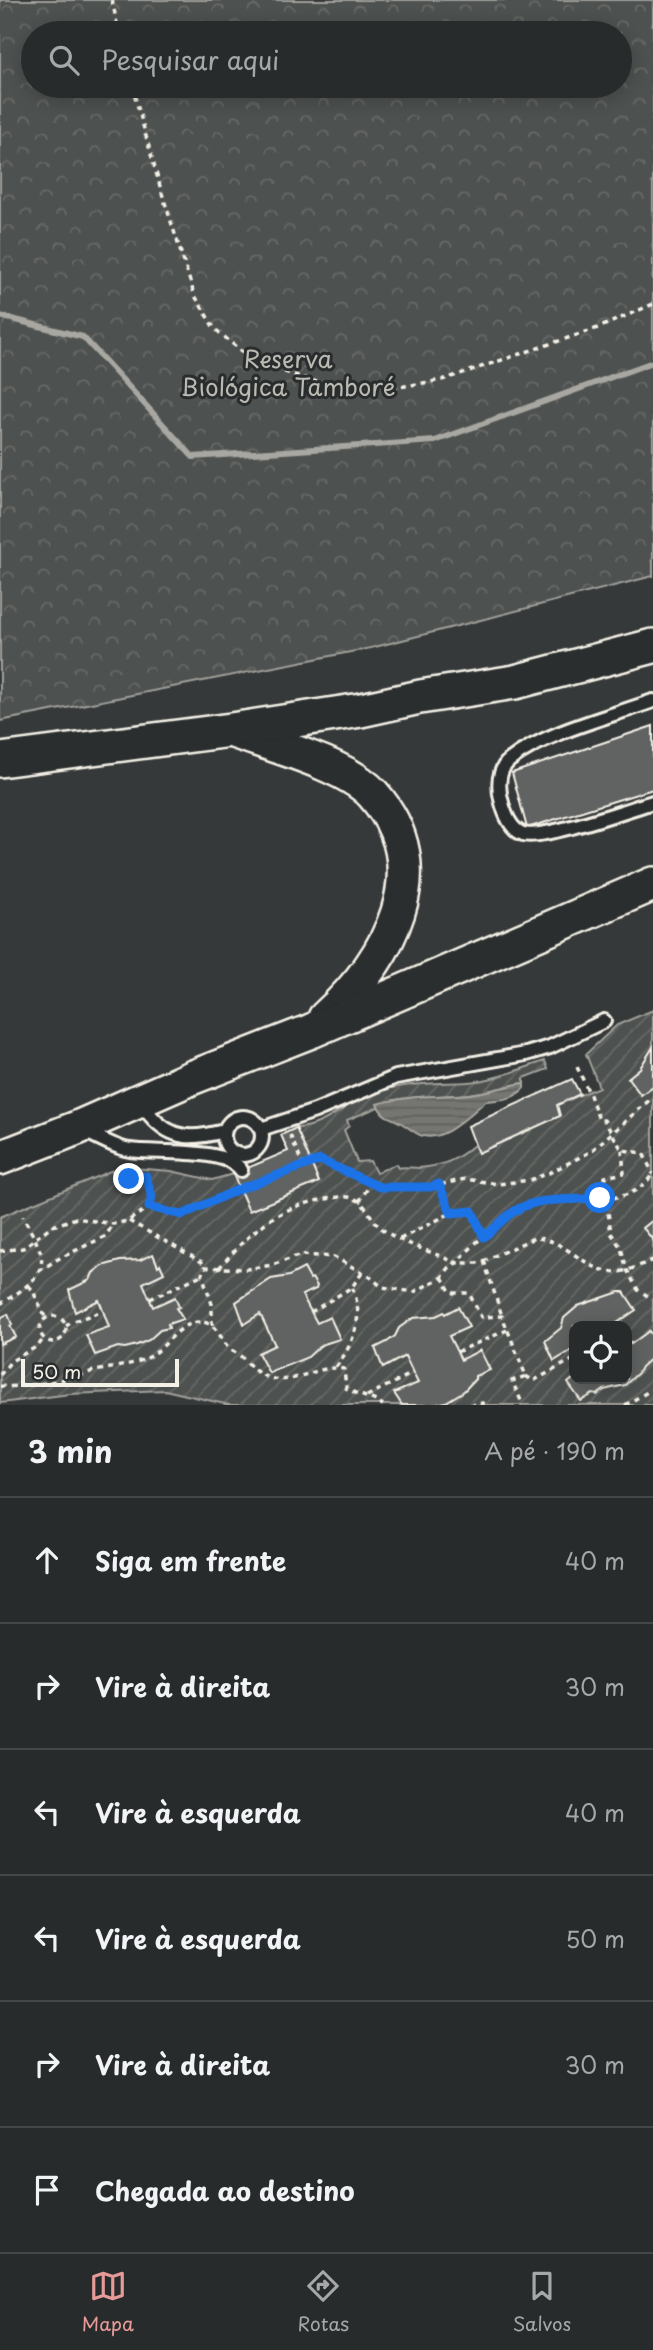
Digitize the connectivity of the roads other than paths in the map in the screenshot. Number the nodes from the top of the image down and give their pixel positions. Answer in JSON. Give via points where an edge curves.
{"nodes":[{"id":1,"x":653,"y":646,"type":"edge"},
{"id":2,"x":653,"y":701,"type":"edge"},
{"id":3,"x":232,"y":730,"type":"junction"},
{"id":4,"x":0,"y":760,"type":"edge"},
{"id":5,"x":653,"y":802,"type":"edge"},
{"id":6,"x":653,"y":884,"type":"edge"},
{"id":7,"x":604,"y":1021,"type":"dead end"},
{"id":8,"x":311,"y":1031,"type":"junction"},
{"id":9,"x":150,"y":1096,"type":"junction"},
{"id":10,"x":77,"y":1128,"type":"junction"},
{"id":11,"x":261,"y":1129,"type":"junction"},
{"id":12,"x":225,"y":1131,"type":"junction"},
{"id":13,"x":259,"y":1147,"type":"junction"},
{"id":14,"x":234,"y":1157,"type":"junction"},
{"id":15,"x":0,"y":1158,"type":"edge"},
{"id":16,"x":262,"y":1161,"type":"dead end"},
{"id":17,"x":241,"y":1170,"type":"dead end"}],
"edges":[{"from":1,"to":3,"type":"main road","via":[[515,682]]},
{"from":2,"to":5,"type":"lane","via":[[535,743],[507,762],[498,783],[511,825],[524,834],[546,834]]},
{"from":3,"to":4,"type":"main road"},
{"from":3,"to":8,"type":"main road","via":[[337,769],[372,793],[402,842],[401,905],[390,934],[370,970]]},
{"from":6,"to":8,"type":"main road"},
{"from":7,"to":11,"type":"lane","via":[[526,1054],[396,1077]]},
{"from":8,"to":9,"type":"main road"},
{"from":9,"to":10,"type":"main road"},
{"from":9,"to":12,"type":"lane","via":[[150,1115],[170,1132],[185,1138]]},
{"from":10,"to":14,"type":"lane","via":[[127,1150]]},
{"from":10,"to":15,"type":"main road"},
{"from":11,"to":12,"type":"lane","via":[[246,1117],[229,1123]]},
{"from":11,"to":13,"type":"lane"},
{"from":12,"to":14,"type":"lane","via":[[225,1142]]},
{"from":13,"to":14,"type":"lane","via":[[251,1154]]},
{"from":13,"to":16,"type":"lane"},
{"from":14,"to":17,"type":"lane"}]}
